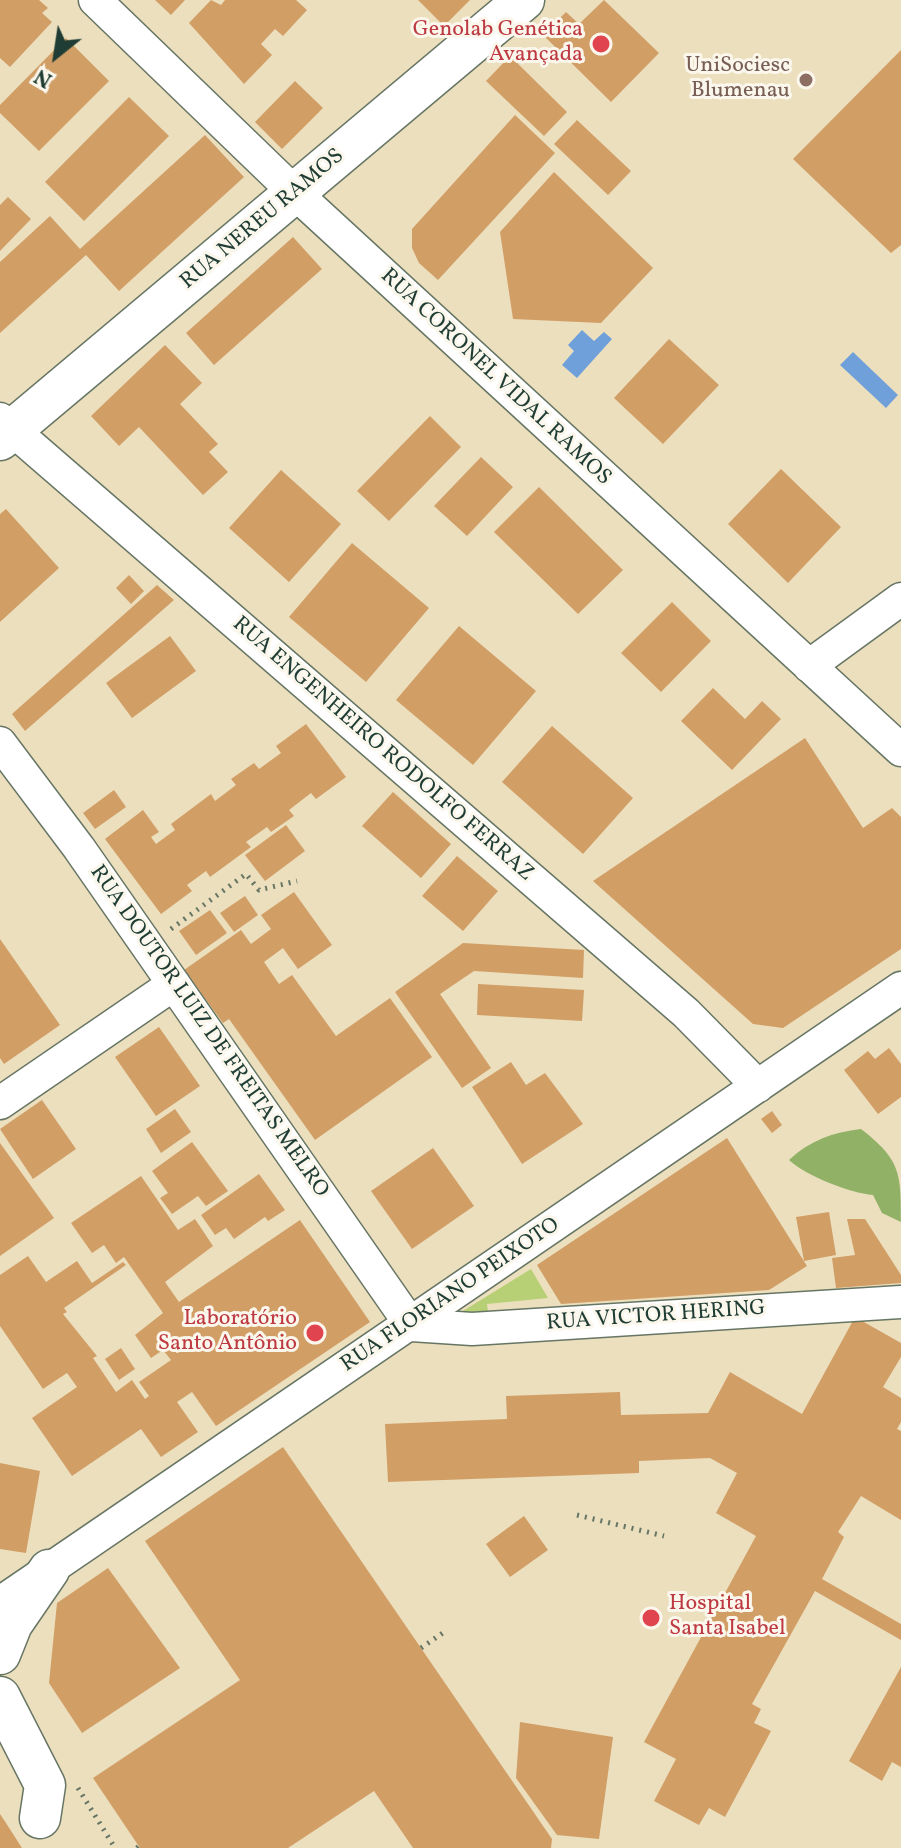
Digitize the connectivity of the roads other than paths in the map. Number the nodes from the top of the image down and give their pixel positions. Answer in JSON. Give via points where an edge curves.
{"nodes":[{"id":1,"x":95,"y":0,"type":"edge"},
{"id":2,"x":524,"y":0,"type":"edge"},
{"id":3,"x":295,"y":193,"type":"junction"},
{"id":4,"x":4,"y":430,"type":"edge"},
{"id":5,"x":901,"y":599,"type":"edge"},
{"id":6,"x":809,"y":666,"type":"junction"},
{"id":7,"x":0,"y":743,"type":"edge"},
{"id":8,"x":901,"y":750,"type":"edge"},
{"id":9,"x":174,"y":984,"type":"junction"},
{"id":10,"x":901,"y":988,"type":"edge"},
{"id":11,"x":758,"y":1086,"type":"junction"},
{"id":12,"x":0,"y":1103,"type":"edge"},
{"id":13,"x":901,"y":1302,"type":"edge"},
{"id":14,"x":411,"y":1325,"type":"junction"},
{"id":15,"x":49,"y":1570,"type":"junction"},
{"id":16,"x":0,"y":1603,"type":"edge"},
{"id":17,"x":0,"y":1654,"type":"edge"},
{"id":18,"x":0,"y":1697,"type":"edge"},
{"id":19,"x":0,"y":1760,"type":"edge"},
{"id":20,"x":49,"y":1833,"type":"edge"}],
"edges":[{"from":1,"to":3,"type":"street","name":"RUA CORONEL VIDAL RAMOS"},
{"from":2,"to":3,"type":"main road","name":"RUA NEREU RAMOS"},
{"from":3,"to":4,"type":"main road","name":"RUA NEREU RAMOS"},
{"from":3,"to":6,"type":"street","name":"RUA CORONEL VIDAL RAMOS"},
{"from":4,"to":11,"type":"street","name":"RUA ENGENHEIRO RODOLFO FERRAZ","via":[[686,1013]]},
{"from":5,"to":6,"type":"street"},
{"from":6,"to":8,"type":"street","name":"RUA CORONEL VIDAL RAMOS"},
{"from":7,"to":9,"type":"street","name":"RUA DOUTOR LUIZ DE FREITAS MELRO"},
{"from":9,"to":12,"type":"street"},
{"from":9,"to":14,"type":"street","name":"RUA DOUTOR LUIZ DE FREITAS MELRO"},
{"from":10,"to":11,"type":"street","name":"RUA FLORIANO PEIXOTO"},
{"from":11,"to":14,"type":"street","name":"RUA FLORIANO PEIXOTO"},
{"from":13,"to":14,"type":"street","name":"RUA VICTOR HERING","via":[[472,1329]]},
{"from":14,"to":15,"type":"street","name":"RUA FLORIANO PEIXOTO"},
{"from":15,"to":16,"type":"street","name":"RUA FLORIANO PEIXOTO"},
{"from":15,"to":17,"type":"main road","via":[[12,1624]]},
{"from":18,"to":20,"type":"main road","via":[[45,1785]]},
{"from":19,"to":20,"type":"main road"}]}
